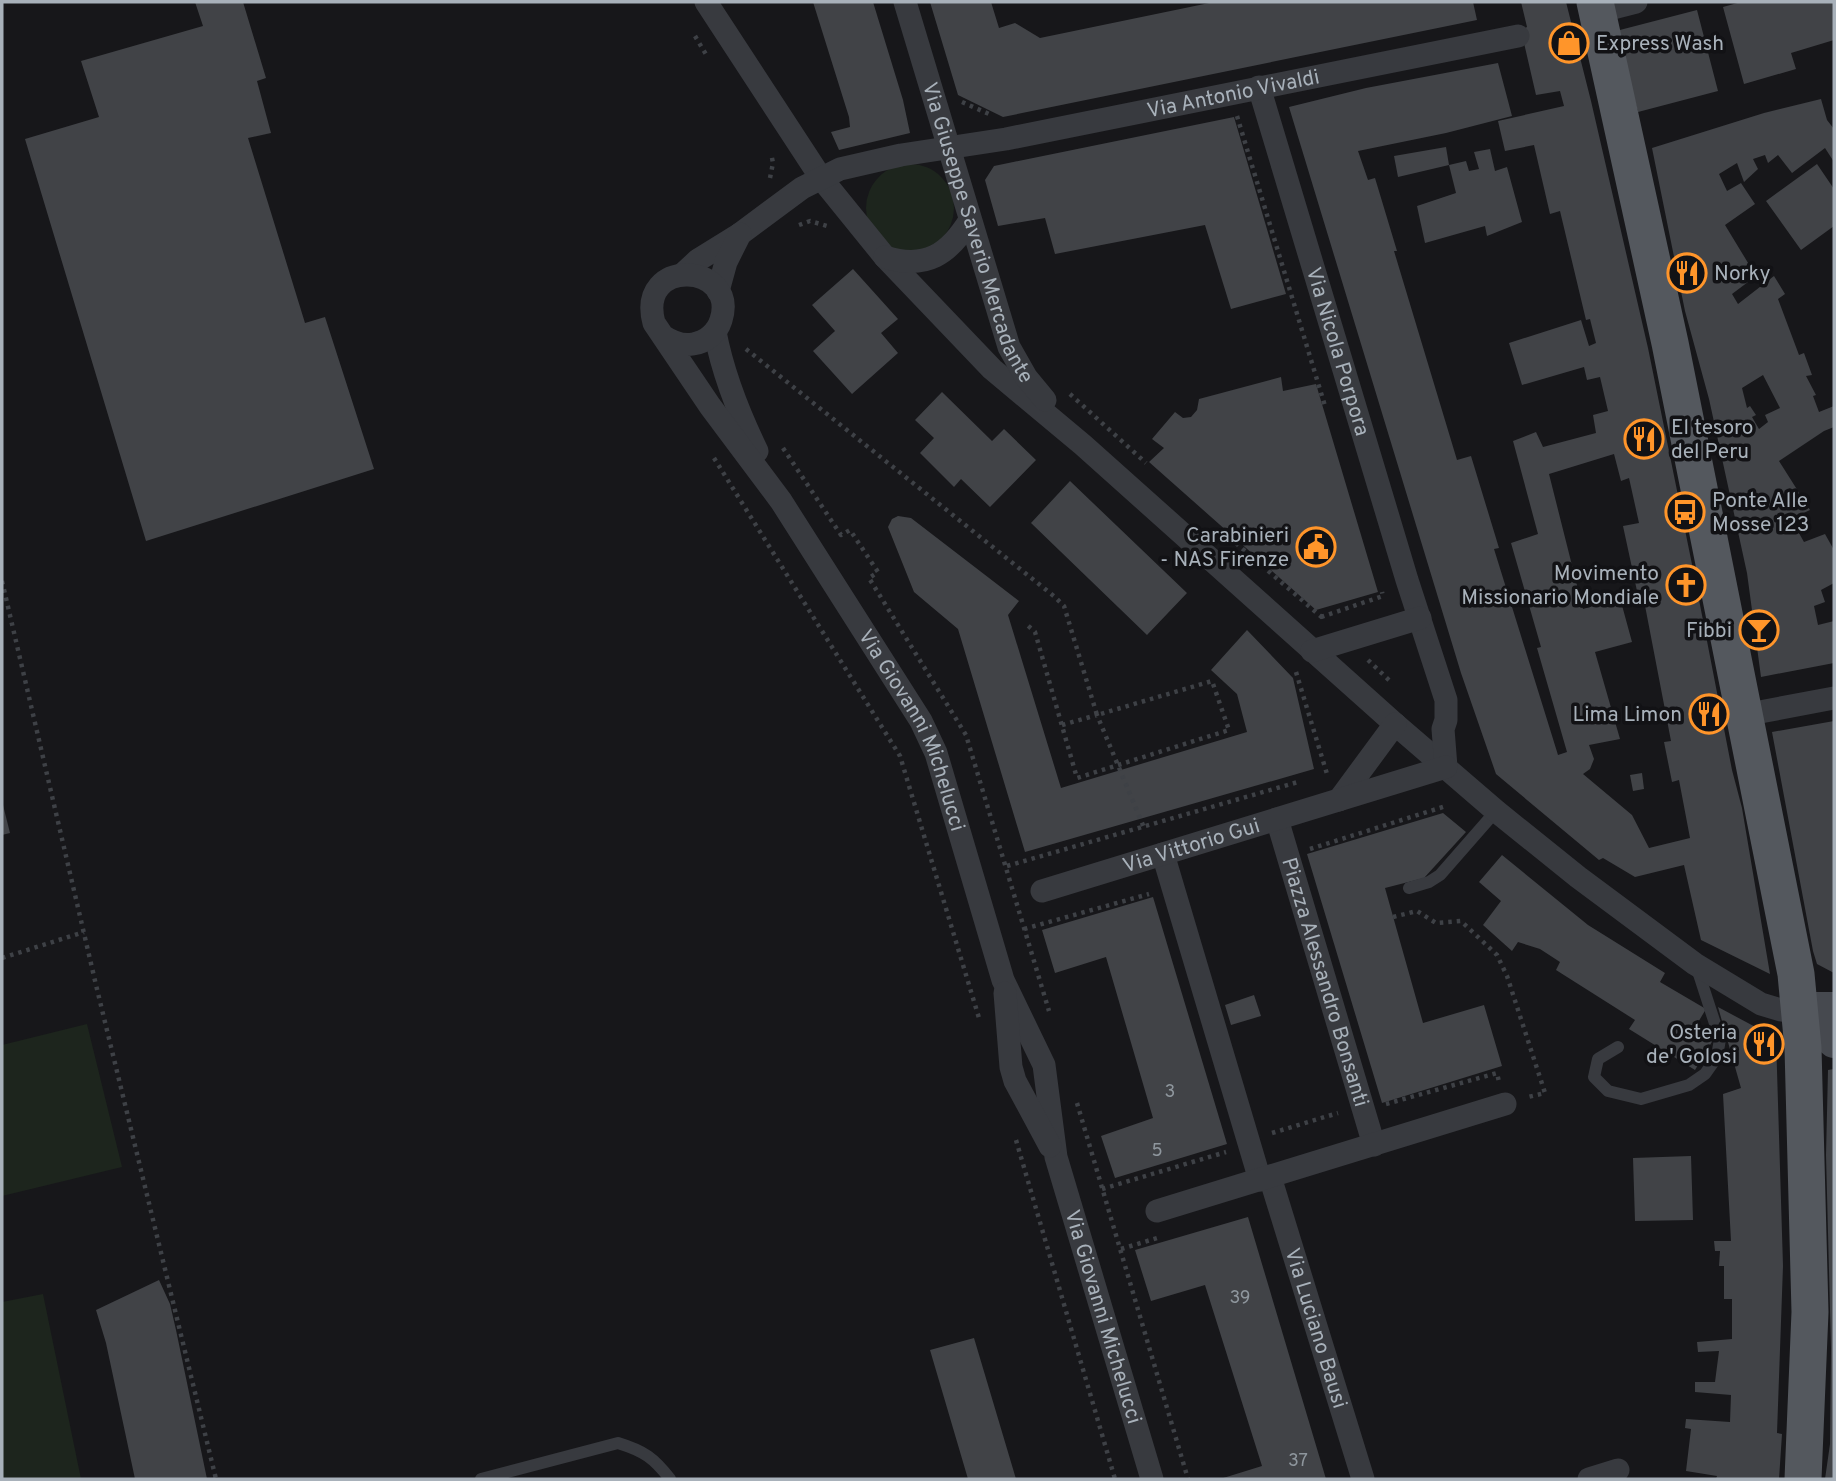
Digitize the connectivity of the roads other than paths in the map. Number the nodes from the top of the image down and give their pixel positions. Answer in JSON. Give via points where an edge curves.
{"nodes":[{"id":1,"x":706,"y":2,"type":"edge"},
{"id":2,"x":905,"y":2,"type":"edge"},
{"id":3,"x":1636,"y":2,"type":"edge"},
{"id":4,"x":1596,"y":7,"type":"edge"},
{"id":5,"x":1518,"y":36,"type":"dead end"},
{"id":6,"x":1259,"y":87,"type":"junction"},
{"id":7,"x":948,"y":148,"type":"junction"},
{"id":8,"x":821,"y":178,"type":"junction"},
{"id":9,"x":970,"y":220,"type":"junction"},
{"id":10,"x":740,"y":234,"type":"junction"},
{"id":11,"x":885,"y":257,"type":"junction"},
{"id":12,"x":683,"y":274,"type":"junction"},
{"id":13,"x":718,"y":291,"type":"junction"},
{"id":14,"x":716,"y":329,"type":"junction"},
{"id":15,"x":663,"y":336,"type":"junction"},
{"id":16,"x":1083,"y":445,"type":"junction"},
{"id":17,"x":781,"y":501,"type":"junction"},
{"id":18,"x":1420,"y":618,"type":"junction"},
{"id":19,"x":1312,"y":651,"type":"junction"},
{"id":20,"x":1834,"y":698,"type":"edge"},
{"id":21,"x":1744,"y":715,"type":"junction"},
{"id":22,"x":1395,"y":724,"type":"junction"},
{"id":23,"x":1446,"y":767,"type":"junction"},
{"id":24,"x":1339,"y":800,"type":"junction"},
{"id":25,"x":1496,"y":811,"type":"junction"},
{"id":26,"x":1277,"y":819,"type":"junction"},
{"id":27,"x":1157,"y":856,"type":"junction"},
{"id":28,"x":1409,"y":888,"type":"dead end"},
{"id":29,"x":1042,"y":891,"type":"dead end"},
{"id":30,"x":1695,"y":964,"type":"junction"},
{"id":31,"x":1003,"y":980,"type":"junction"},
{"id":32,"x":1817,"y":1011,"type":"edge"},
{"id":33,"x":1834,"y":1042,"type":"edge"},
{"id":34,"x":1618,"y":1047,"type":"dead end"},
{"id":35,"x":1504,"y":1104,"type":"road end"},
{"id":36,"x":1374,"y":1144,"type":"junction"},
{"id":37,"x":1056,"y":1157,"type":"junction"},
{"id":38,"x":1265,"y":1178,"type":"junction"},
{"id":39,"x":1157,"y":1211,"type":"dead end"},
{"id":40,"x":1618,"y":1470,"type":"dead end"},
{"id":41,"x":481,"y":1479,"type":"edge"},
{"id":42,"x":670,"y":1479,"type":"edge"},
{"id":43,"x":1152,"y":1479,"type":"edge"},
{"id":44,"x":1363,"y":1479,"type":"edge"},
{"id":45,"x":1589,"y":1479,"type":"edge"},
{"id":46,"x":1803,"y":1479,"type":"edge"}],
"edges":[{"from":1,"to":8,"type":"street"},
{"from":2,"to":7,"type":"street","name":"Via Giuseppe Saverio Mercadante"},
{"from":3,"to":4,"type":"street"},
{"from":4,"to":21,"type":"main road","via":[[1670,343]]},
{"from":5,"to":6,"type":"street","name":"Via Antonio Vivaldi"},
{"from":6,"to":7,"type":"street","name":"Via Antonio Vivaldi"},
{"from":6,"to":18,"type":"street","name":"Via Nicola Porpora"},
{"from":7,"to":8,"type":"street","name":"Via Antonio Vivaldi","via":[[860,164]]},
{"from":7,"to":9,"type":"street","name":"Via Giuseppe Saverio Mercadante"},
{"from":8,"to":10,"type":"street","name":"Via Antonio Vivaldi"},
{"from":8,"to":11,"type":"street"},
{"from":9,"to":11,"type":"street","via":[[958,239],[930,258],[906,262]]},
{"from":9,"to":16,"type":"street","name":"Via Giuseppe Saverio Mercadante","via":[[1013,357]]},
{"from":10,"to":12,"type":"street","name":"Via Antonio Vivaldi"},
{"from":10,"to":13,"type":"street"},
{"from":11,"to":16,"type":"street","via":[[992,369]]},
{"from":12,"to":13,"type":"street","via":[[701,277]]},
{"from":12,"to":15,"type":"street","via":[[664,282],[652,301],[654,323]]},
{"from":13,"to":14,"type":"street","via":[[722,309]]},
{"from":14,"to":15,"type":"street","via":[[704,341],[690,345]]},
{"from":14,"to":17,"type":"street","name":"Via Giovanni Michelucci","via":[[719,356],[736,409]]},
{"from":15,"to":17,"type":"street","name":"Via Giovanni Michelucci"},
{"from":16,"to":19,"type":"street"},
{"from":17,"to":31,"type":"street","name":"Via Giovanni Michelucci","via":[[921,721],[936,753]]},
{"from":18,"to":19,"type":"street"},
{"from":18,"to":23,"type":"street","name":"Via Nicola Porpora","via":[[1446,701]]},
{"from":19,"to":22,"type":"street"},
{"from":20,"to":21,"type":"street"},
{"from":21,"to":32,"type":"main road","via":[[1796,974]]},
{"from":22,"to":23,"type":"street"},
{"from":22,"to":24,"type":"street"},
{"from":23,"to":24,"type":"street","name":"Via Vittorio Gui"},
{"from":23,"to":25,"type":"street"},
{"from":24,"to":26,"type":"street","name":"Via Vittorio Gui"},
{"from":25,"to":28,"type":"lane","via":[[1440,875]]},
{"from":25,"to":30,"type":"street"},
{"from":26,"to":27,"type":"street","name":"Via Vittorio Gui"},
{"from":26,"to":36,"type":"street","name":"Piazza Alessandro Bonsanti"},
{"from":27,"to":29,"type":"street","name":"Via Vittorio Gui"},
{"from":27,"to":38,"type":"street"},
{"from":30,"to":32,"type":"street","via":[[1761,1004]]},
{"from":30,"to":34,"type":"lane","via":[[1720,1040],[1717,1057],[1706,1074],[1689,1085],[1642,1099],[1608,1091],[1594,1077],[1598,1059]]},
{"from":31,"to":37,"type":"street","name":"Via Giovanni Michelucci","via":[[1044,1065]]},
{"from":31,"to":37,"type":"street","name":"Via Giovanni Michelucci","via":[[1015,1081]]},
{"from":32,"to":33,"type":"street"},
{"from":32,"to":46,"type":"main road","via":[[1803,1048],[1810,1312]]},
{"from":35,"to":36,"type":"street"},
{"from":36,"to":38,"type":"street"},
{"from":37,"to":43,"type":"street","name":"Via Giovanni Michelucci"},
{"from":38,"to":39,"type":"street"},
{"from":38,"to":44,"type":"street","name":"Via Luciano Bausi"},
{"from":40,"to":45,"type":"street"},
{"from":41,"to":42,"type":"lane","via":[[618,1443],[656,1461]]}]}
